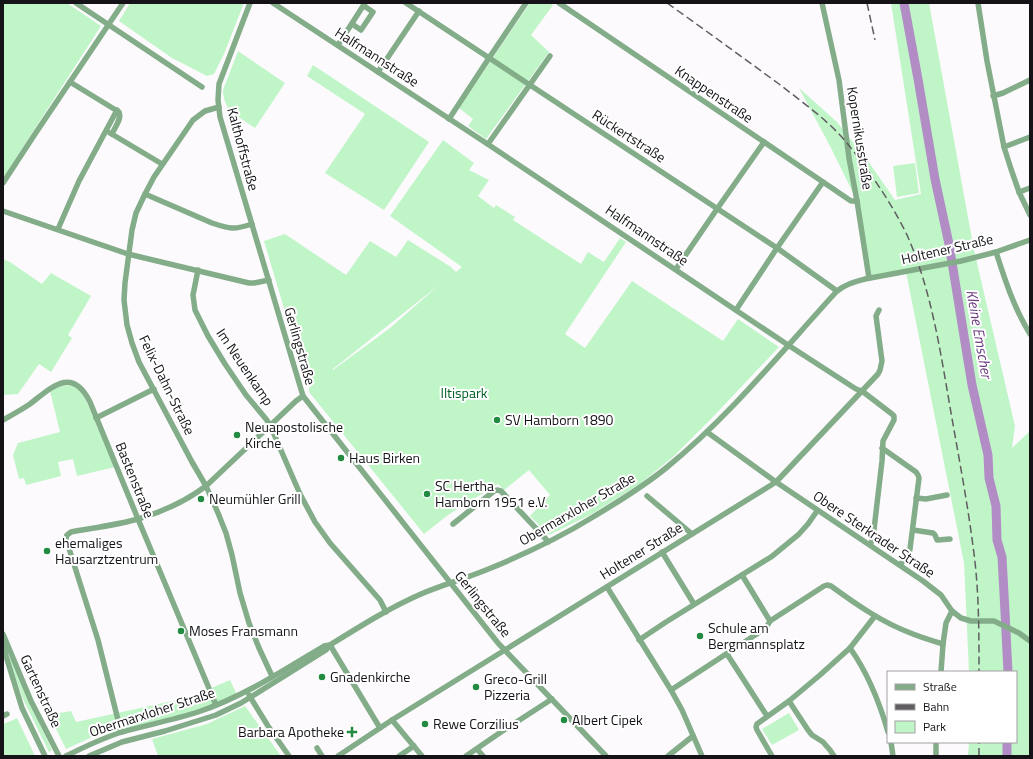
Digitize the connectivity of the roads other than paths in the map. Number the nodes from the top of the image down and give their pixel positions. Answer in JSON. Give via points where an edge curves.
{"nodes":[{"id":1,"x":76,"y":3,"type":"edge"},
{"id":2,"x":123,"y":3,"type":"edge"},
{"id":3,"x":250,"y":3,"type":"edge"},
{"id":4,"x":273,"y":3,"type":"edge"},
{"id":5,"x":406,"y":3,"type":"edge"},
{"id":6,"x":526,"y":3,"type":"edge"},
{"id":7,"x":559,"y":3,"type":"edge"},
{"id":8,"x":822,"y":3,"type":"edge"},
{"id":9,"x":978,"y":3,"type":"edge"},
{"id":10,"x":364,"y":4,"type":"edge"},
{"id":11,"x":419,"y":11,"type":"junction"},
{"id":12,"x":352,"y":24,"type":"junction"},
{"id":13,"x":109,"y":25,"type":"junction"},
{"id":14,"x":338,"y":45,"type":"junction"},
{"id":15,"x":550,"y":56,"type":"dead end"},
{"id":16,"x":489,"y":58,"type":"junction"},
{"id":17,"x":378,"y":72,"type":"junction"},
{"id":18,"x":1030,"y":80,"type":"edge"},
{"id":19,"x":70,"y":82,"type":"junction"},
{"id":20,"x":530,"y":86,"type":"junction"},
{"id":21,"x":202,"y":87,"type":"dead end"},
{"id":22,"x":994,"y":96,"type":"junction"},
{"id":23,"x":219,"y":108,"type":"junction"},
{"id":24,"x":449,"y":119,"type":"junction"},
{"id":25,"x":110,"y":132,"type":"junction"},
{"id":26,"x":1030,"y":137,"type":"edge"},
{"id":27,"x":764,"y":142,"type":"junction"},
{"id":28,"x":488,"y":144,"type":"junction"},
{"id":29,"x":1004,"y":147,"type":"junction"},
{"id":30,"x":162,"y":164,"type":"junction"},
{"id":31,"x":823,"y":182,"type":"junction"},
{"id":32,"x":3,"y":183,"type":"edge"},
{"id":33,"x":1030,"y":188,"type":"edge"},
{"id":34,"x":1019,"y":192,"type":"junction"},
{"id":35,"x":145,"y":194,"type":"junction"},
{"id":36,"x":857,"y":201,"type":"junction"},
{"id":37,"x":717,"y":209,"type":"junction"},
{"id":38,"x":3,"y":210,"type":"edge"},
{"id":39,"x":1030,"y":215,"type":"edge"},
{"id":40,"x":252,"y":224,"type":"junction"},
{"id":41,"x":58,"y":229,"type":"junction"},
{"id":42,"x":1030,"y":240,"type":"edge"},
{"id":43,"x":777,"y":248,"type":"junction"},
{"id":44,"x":996,"y":252,"type":"junction"},
{"id":45,"x":128,"y":254,"type":"junction"},
{"id":46,"x":676,"y":269,"type":"junction"},
{"id":47,"x":198,"y":270,"type":"junction"},
{"id":48,"x":869,"y":278,"type":"junction"},
{"id":49,"x":269,"y":280,"type":"junction"},
{"id":50,"x":837,"y":291,"type":"junction"},
{"id":51,"x":736,"y":310,"type":"junction"},
{"id":52,"x":879,"y":310,"type":"dead end"},
{"id":53,"x":1030,"y":334,"type":"edge"},
{"id":54,"x":788,"y":345,"type":"junction"},
{"id":55,"x":154,"y":389,"type":"junction"},
{"id":56,"x":862,"y":391,"type":"junction"},
{"id":57,"x":303,"y":396,"type":"junction"},
{"id":58,"x":96,"y":418,"type":"junction"},
{"id":59,"x":3,"y":420,"type":"edge"},
{"id":60,"x":270,"y":425,"type":"junction"},
{"id":61,"x":707,"y":432,"type":"junction"},
{"id":62,"x":882,"y":448,"type":"junction"},
{"id":63,"x":776,"y":482,"type":"junction"},
{"id":64,"x":206,"y":486,"type":"junction"},
{"id":65,"x":647,"y":496,"type":"dead end"},
{"id":66,"x":946,"y":496,"type":"dead end"},
{"id":67,"x":916,"y":498,"type":"junction"},
{"id":68,"x":817,"y":510,"type":"junction"},
{"id":69,"x":138,"y":519,"type":"junction"},
{"id":70,"x":453,"y":524,"type":"dead end"},
{"id":71,"x":913,"y":530,"type":"junction"},
{"id":72,"x":692,"y":534,"type":"junction"},
{"id":73,"x":950,"y":539,"type":"dead end"},
{"id":74,"x":548,"y":542,"type":"junction"},
{"id":75,"x":870,"y":546,"type":"junction"},
{"id":76,"x":662,"y":552,"type":"junction"},
{"id":77,"x":900,"y":565,"type":"junction"},
{"id":78,"x":742,"y":575,"type":"junction"},
{"id":79,"x":451,"y":583,"type":"junction"},
{"id":80,"x":607,"y":587,"type":"junction"},
{"id":81,"x":694,"y":604,"type":"junction"},
{"id":82,"x":952,"y":611,"type":"junction"},
{"id":83,"x":386,"y":612,"type":"junction"},
{"id":84,"x":875,"y":616,"type":"junction"},
{"id":85,"x":770,"y":620,"type":"junction"},
{"id":86,"x":3,"y":634,"type":"edge"},
{"id":87,"x":639,"y":640,"type":"junction"},
{"id":88,"x":1030,"y":640,"type":"edge"},
{"id":89,"x":3,"y":642,"type":"edge"},
{"id":90,"x":943,"y":644,"type":"junction"},
{"id":91,"x":330,"y":645,"type":"junction"},
{"id":92,"x":850,"y":648,"type":"junction"},
{"id":93,"x":505,"y":650,"type":"junction"},
{"id":94,"x":727,"y":654,"type":"junction"},
{"id":95,"x":941,"y":671,"type":"edge"},
{"id":96,"x":272,"y":676,"type":"junction"},
{"id":97,"x":671,"y":690,"type":"junction"},
{"id":98,"x":246,"y":691,"type":"junction"},
{"id":99,"x":250,"y":697,"type":"junction"},
{"id":100,"x":552,"y":699,"type":"junction"},
{"id":101,"x":789,"y":701,"type":"junction"},
{"id":102,"x":216,"y":705,"type":"junction"},
{"id":103,"x":768,"y":716,"type":"junction"},
{"id":104,"x":392,"y":720,"type":"junction"},
{"id":105,"x":380,"y":728,"type":"junction"},
{"id":106,"x":887,"y":729,"type":"edge"},
{"id":107,"x":121,"y":732,"type":"junction"},
{"id":108,"x":693,"y":736,"type":"junction"},
{"id":109,"x":890,"y":743,"type":"edge"},
{"id":110,"x":936,"y":743,"type":"edge"},
{"id":111,"x":414,"y":746,"type":"junction"},
{"id":112,"x":317,"y":748,"type":"dead end"},
{"id":113,"x":477,"y":748,"type":"junction"},
{"id":114,"x":46,"y":756,"type":"edge"},
{"id":115,"x":59,"y":756,"type":"edge"},
{"id":116,"x":66,"y":756,"type":"edge"},
{"id":117,"x":89,"y":756,"type":"edge"},
{"id":118,"x":289,"y":756,"type":"edge"},
{"id":119,"x":322,"y":756,"type":"edge"},
{"id":120,"x":338,"y":756,"type":"edge"},
{"id":121,"x":399,"y":756,"type":"edge"},
{"id":122,"x":422,"y":756,"type":"edge"},
{"id":123,"x":466,"y":756,"type":"edge"},
{"id":124,"x":483,"y":756,"type":"edge"},
{"id":125,"x":606,"y":756,"type":"edge"},
{"id":126,"x":668,"y":756,"type":"edge"},
{"id":127,"x":702,"y":756,"type":"edge"},
{"id":128,"x":772,"y":756,"type":"edge"},
{"id":129,"x":834,"y":756,"type":"edge"},
{"id":130,"x":893,"y":756,"type":"edge"},
{"id":131,"x":936,"y":756,"type":"edge"}],
"edges":[{"from":1,"to":13,"type":"street"},
{"from":2,"to":13,"type":"street"},
{"from":3,"to":23,"type":"street","name":"Kalthoffstraße","via":[[219,84]]},
{"from":4,"to":14,"type":"street","name":"Halfmannstraße"},
{"from":5,"to":11,"type":"street","name":"Rückertstraße"},
{"from":6,"to":16,"type":"street"},
{"from":7,"to":27,"type":"street","name":"Knappenstraße"},
{"from":8,"to":36,"type":"street","name":"Kopernikusstraße","via":[[839,80]]},
{"from":9,"to":22,"type":"street"},
{"from":10,"to":12,"type":"street"},
{"from":10,"to":12,"type":"street","via":[[373,12],[361,30]]},
{"from":11,"to":16,"type":"street","name":"Rückertstraße"},
{"from":11,"to":17,"type":"street"},
{"from":12,"to":14,"type":"street"},
{"from":13,"to":19,"type":"street"},
{"from":13,"to":21,"type":"street"},
{"from":14,"to":17,"type":"street","name":"Halfmannstraße"},
{"from":15,"to":20,"type":"street"},
{"from":16,"to":20,"type":"street","name":"Rückertstraße"},
{"from":16,"to":24,"type":"street"},
{"from":17,"to":24,"type":"street","name":"Halfmannstraße"},
{"from":18,"to":22,"type":"street"},
{"from":19,"to":25,"type":"street","via":[[117,110]]},
{"from":19,"to":32,"type":"street"},
{"from":20,"to":28,"type":"street"},
{"from":20,"to":37,"type":"street","name":"Rückertstraße"},
{"from":22,"to":29,"type":"street"},
{"from":23,"to":30,"type":"street","name":"Felix-Dahn-Straße","via":[[204,111],[193,120]]},
{"from":23,"to":40,"type":"street","name":"Kalthoffstraße"},
{"from":24,"to":28,"type":"street","name":"Halfmannstraße"},
{"from":25,"to":30,"type":"street"},
{"from":25,"to":41,"type":"street","via":[[80,181]]},
{"from":26,"to":29,"type":"street"},
{"from":27,"to":31,"type":"street","name":"Knappenstraße"},
{"from":27,"to":37,"type":"street"},
{"from":28,"to":46,"type":"street","name":"Halfmannstraße"},
{"from":29,"to":34,"type":"street"},
{"from":30,"to":35,"type":"street","name":"Felix-Dahn-Straße"},
{"from":31,"to":36,"type":"street","name":"Knappenstraße","via":[[851,201]]},
{"from":31,"to":43,"type":"street"},
{"from":33,"to":34,"type":"street"},
{"from":34,"to":39,"type":"street"},
{"from":35,"to":40,"type":"street","via":[[223,227],[238,229]]},
{"from":35,"to":45,"type":"street","name":"Felix-Dahn-Straße","via":[[136,213]]},
{"from":36,"to":48,"type":"street","name":"Kopernikusstraße"},
{"from":37,"to":43,"type":"street","name":"Rückertstraße"},
{"from":37,"to":46,"type":"street"},
{"from":38,"to":41,"type":"street"},
{"from":40,"to":49,"type":"street","name":"Kalthoffstraße"},
{"from":41,"to":45,"type":"street"},
{"from":42,"to":44,"type":"street","name":"Holtener Straße"},
{"from":43,"to":50,"type":"street","name":"Rückertstraße"},
{"from":43,"to":51,"type":"street"},
{"from":44,"to":48,"type":"street","name":"Holtener Straße"},
{"from":44,"to":53,"type":"street","via":[[1009,293]]},
{"from":45,"to":47,"type":"street"},
{"from":45,"to":55,"type":"street","name":"Felix-Dahn-Straße","via":[[124,283],[127,325],[139,362]]},
{"from":46,"to":51,"type":"street","name":"Halfmannstraße"},
{"from":47,"to":49,"type":"street","via":[[249,283]]},
{"from":47,"to":60,"type":"street","name":"Im Neuenkamp","via":[[193,295],[195,310],[225,364]]},
{"from":48,"to":50,"type":"street","name":"Obermarxloher Straße","via":[[843,286]]},
{"from":49,"to":57,"type":"street","name":"Gerlingstraße"},
{"from":50,"to":54,"type":"street","name":"Obermarxloher Straße"},
{"from":51,"to":54,"type":"street","name":"Halfmannstraße"},
{"from":52,"to":56,"type":"street","name":"Holtener Straße","via":[[876,316],[881,365],[878,374]]},
{"from":54,"to":56,"type":"street","name":"Halfmannstraße"},
{"from":54,"to":61,"type":"street","name":"Obermarxloher Straße"},
{"from":55,"to":58,"type":"street"},
{"from":55,"to":64,"type":"street","name":"Felix-Dahn-Straße"},
{"from":56,"to":62,"type":"street","name":"Halfmannstraße","via":[[894,416],[882,441]]},
{"from":56,"to":63,"type":"street","name":"Holtener Straße"},
{"from":57,"to":60,"type":"street"},
{"from":57,"to":79,"type":"street","name":"Gerlingstraße"},
{"from":58,"to":59,"type":"street","name":"Bastenstraße","via":[[84,391],[74,384],[65,382],[54,386]]},
{"from":58,"to":69,"type":"street","name":"Bastenstraße"},
{"from":60,"to":64,"type":"street"},
{"from":60,"to":83,"type":"street","name":"Im Neuenkamp","via":[[315,522],[380,600]]},
{"from":61,"to":63,"type":"street","name":"Obere Sterkrader Straße"},
{"from":61,"to":74,"type":"street","name":"Obermarxloher Straße","via":[[641,487]]},
{"from":62,"to":67,"type":"street","via":[[916,472],[919,478]]},
{"from":62,"to":75,"type":"street","name":"Halfmannstraße","via":[[873,538]]},
{"from":63,"to":68,"type":"street","name":"Obere Sterkrader Straße"},
{"from":63,"to":72,"type":"street","name":"Holtener Straße"},
{"from":64,"to":69,"type":"street","via":[[170,507]]},
{"from":64,"to":96,"type":"street","name":"Felix-Dahn-Straße","via":[[226,533],[241,598]]},
{"from":65,"to":72,"type":"street"},
{"from":66,"to":67,"type":"street"},
{"from":67,"to":71,"type":"street"},
{"from":68,"to":75,"type":"street","name":"Obere Sterkrader Straße"},
{"from":68,"to":78,"type":"street","via":[[808,524],[785,546]]},
{"from":69,"to":102,"type":"street","name":"Bastenstraße"},
{"from":69,"to":107,"type":"street","via":[[71,532],[66,539],[98,640]]},
{"from":70,"to":74,"type":"street","via":[[497,490],[501,491]]},
{"from":71,"to":73,"type":"street","via":[[933,533],[938,540]]},
{"from":71,"to":77,"type":"street","via":[[910,549]]},
{"from":72,"to":76,"type":"street","name":"Holtener Straße"},
{"from":74,"to":79,"type":"street","name":"Obermarxloher Straße"},
{"from":75,"to":77,"type":"street","name":"Obere Sterkrader Straße"},
{"from":76,"to":80,"type":"street","name":"Holtener Straße"},
{"from":76,"to":81,"type":"street"},
{"from":77,"to":82,"type":"street","name":"Obere Sterkrader Straße","via":[[941,595]]},
{"from":78,"to":81,"type":"street"},
{"from":78,"to":85,"type":"street"},
{"from":79,"to":83,"type":"street","name":"Obermarxloher Straße","via":[[421,594]]},
{"from":79,"to":93,"type":"street","name":"Gerlingstraße"},
{"from":80,"to":87,"type":"street"},
{"from":80,"to":93,"type":"street","name":"Holtener Straße"},
{"from":81,"to":87,"type":"street"},
{"from":82,"to":88,"type":"street","name":"Obere Sterkrader Straße","via":[[961,618],[971,621],[994,621]]},
{"from":82,"to":90,"type":"street","via":[[946,623]]},
{"from":83,"to":91,"type":"street","name":"Obermarxloher Straße"},
{"from":84,"to":85,"type":"street","via":[[827,585]]},
{"from":84,"to":90,"type":"street","via":[[913,634]]},
{"from":84,"to":92,"type":"street"},
{"from":85,"to":94,"type":"street","via":[[766,628]]},
{"from":86,"to":115,"type":"street","name":"Gartenstraße"},
{"from":87,"to":97,"type":"street"},
{"from":89,"to":114,"type":"street","name":"Gartenstraße","via":[[22,708]]},
{"from":90,"to":95,"type":"street"},
{"from":91,"to":96,"type":"street","name":"Obermarxloher Straße"},
{"from":91,"to":99,"type":"street","name":"Obermarxloher Straße","via":[[326,650]]},
{"from":91,"to":105,"type":"street"},
{"from":92,"to":101,"type":"street"},
{"from":92,"to":106,"type":"street","via":[[868,680]]},
{"from":93,"to":100,"type":"street","name":"Gerlingstraße"},
{"from":93,"to":104,"type":"street","name":"Holtener Straße"},
{"from":94,"to":97,"type":"street"},
{"from":94,"to":103,"type":"street"},
{"from":96,"to":98,"type":"street","name":"Obermarxloher Straße"},
{"from":97,"to":108,"type":"street"},
{"from":98,"to":99,"type":"street"},
{"from":98,"to":102,"type":"street","name":"Obermarxloher Straße"},
{"from":99,"to":117,"type":"street","name":"Obermarxloher Straße","via":[[216,715],[122,742]]},
{"from":99,"to":118,"type":"street"},
{"from":100,"to":113,"type":"street"},
{"from":100,"to":125,"type":"street","name":"Gerlingstraße"},
{"from":101,"to":103,"type":"street"},
{"from":101,"to":129,"type":"street","via":[[812,735],[823,742]]},
{"from":102,"to":107,"type":"street","name":"Obermarxloher Straße","via":[[199,712]]},
{"from":103,"to":128,"type":"street","via":[[756,724],[756,727]]},
{"from":104,"to":105,"type":"street","name":"Holtener Straße"},
{"from":104,"to":111,"type":"street"},
{"from":105,"to":120,"type":"street","name":"Holtener Straße"},
{"from":107,"to":116,"type":"street","name":"Obermarxloher Straße"},
{"from":108,"to":126,"type":"street"},
{"from":108,"to":127,"type":"street"},
{"from":109,"to":130,"type":"street"},
{"from":110,"to":131,"type":"street"},
{"from":111,"to":121,"type":"street"},
{"from":111,"to":122,"type":"street"},
{"from":112,"to":119,"type":"street"},
{"from":113,"to":123,"type":"street"},
{"from":113,"to":124,"type":"street"}]}
